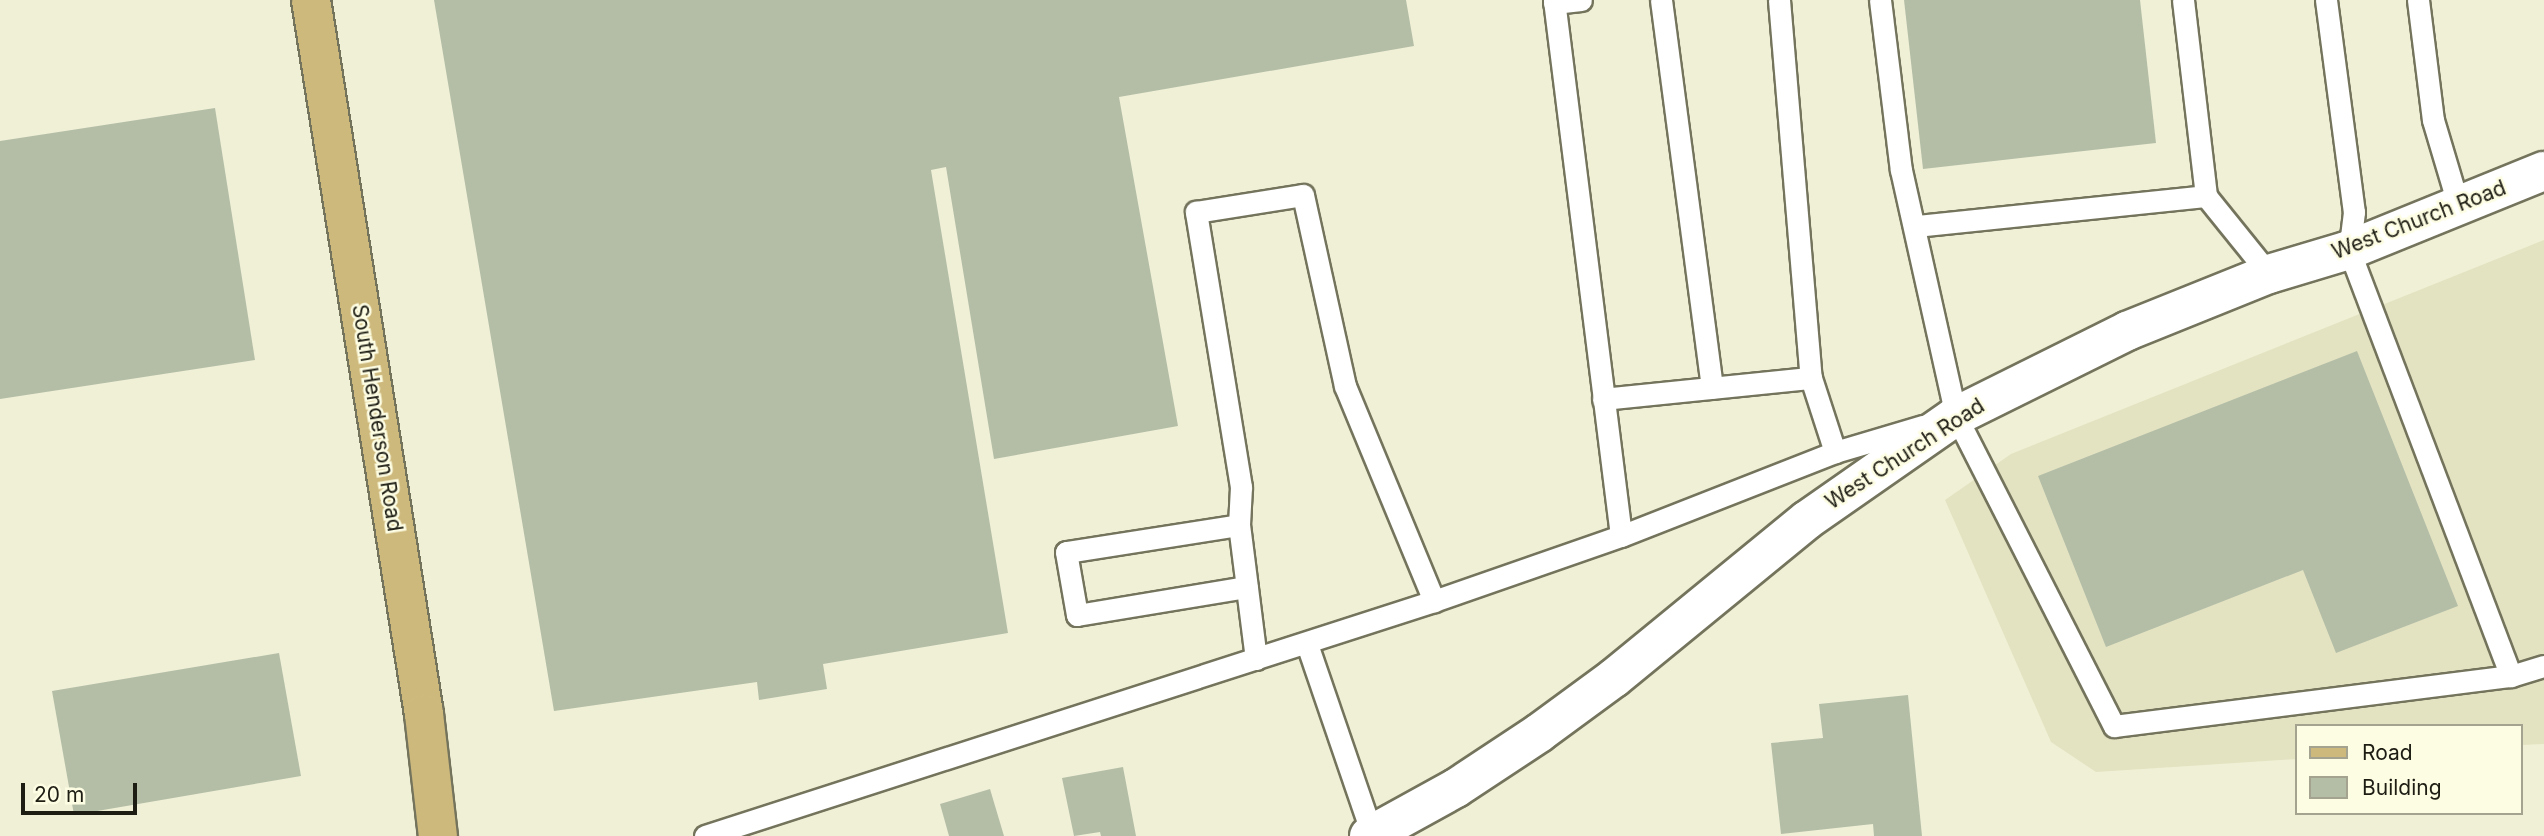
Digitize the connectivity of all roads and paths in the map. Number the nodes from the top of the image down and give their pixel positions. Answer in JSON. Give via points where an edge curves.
{"nodes":[{"id":1,"x":311,"y":0,"type":"edge"},
{"id":2,"x":1581,"y":0,"type":"edge"},
{"id":3,"x":1661,"y":0,"type":"edge"},
{"id":4,"x":1779,"y":0,"type":"edge"},
{"id":5,"x":1881,"y":0,"type":"edge"},
{"id":6,"x":2183,"y":0,"type":"edge"},
{"id":7,"x":2326,"y":0,"type":"edge"},
{"id":8,"x":2418,"y":0,"type":"edge"},
{"id":9,"x":1554,"y":1,"type":"edge"},
{"id":10,"x":2544,"y":171,"type":"edge"},
{"id":11,"x":2206,"y":196,"type":"junction"},
{"id":12,"x":2459,"y":207,"type":"junction"},
{"id":13,"x":1916,"y":226,"type":"junction"},
{"id":14,"x":2349,"y":250,"type":"junction"},
{"id":15,"x":2269,"y":274,"type":"junction"},
{"id":16,"x":1811,"y":378,"type":"junction"},
{"id":17,"x":1712,"y":388,"type":"junction"},
{"id":18,"x":1603,"y":399,"type":"junction"},
{"id":19,"x":1956,"y":416,"type":"junction"},
{"id":20,"x":1835,"y":452,"type":"junction"},
{"id":21,"x":1239,"y":524,"type":"junction"},
{"id":22,"x":1621,"y":536,"type":"junction"},
{"id":23,"x":1247,"y":587,"type":"junction"},
{"id":24,"x":1434,"y":601,"type":"junction"},
{"id":25,"x":1307,"y":644,"type":"junction"},
{"id":26,"x":1256,"y":659,"type":"junction"},
{"id":27,"x":2544,"y":666,"type":"edge"},
{"id":28,"x":2511,"y":676,"type":"junction"},
{"id":29,"x":1371,"y":835,"type":"edge"},
{"id":30,"x":438,"y":836,"type":"edge"},
{"id":31,"x":705,"y":836,"type":"edge"}],
"edges":[{"from":1,"to":30,"type":"main road","name":"South Henderson Road","via":[[424,714]]},
{"from":2,"to":9,"type":"lane"},
{"from":3,"to":17,"type":"lane"},
{"from":4,"to":16,"type":"lane"},
{"from":5,"to":13,"type":"lane","via":[[1901,170]]},
{"from":6,"to":11,"type":"lane"},
{"from":7,"to":14,"type":"lane","via":[[2354,212]]},
{"from":8,"to":12,"type":"lane","via":[[2433,120]]},
{"from":9,"to":18,"type":"lane"},
{"from":10,"to":12,"type":"street","name":"West Church Road"},
{"from":11,"to":13,"type":"lane"},
{"from":11,"to":15,"type":"lane"},
{"from":12,"to":14,"type":"street","name":"West Church Road"},
{"from":13,"to":19,"type":"lane"},
{"from":14,"to":15,"type":"street","name":"West Church Road"},
{"from":14,"to":28,"type":"lane"},
{"from":15,"to":19,"type":"street","name":"West Church Road","via":[[2127,331]]},
{"from":16,"to":17,"type":"lane"},
{"from":16,"to":20,"type":"lane"},
{"from":17,"to":18,"type":"lane"},
{"from":18,"to":22,"type":"lane"},
{"from":19,"to":20,"type":"lane"},
{"from":19,"to":28,"type":"lane","via":[[2114,726]]},
{"from":19,"to":29,"type":"street","name":"West Church Road","via":[[1807,520],[1614,678],[1539,733],[1456,788]]},
{"from":20,"to":22,"type":"lane"},
{"from":21,"to":23,"type":"lane"},
{"from":21,"to":23,"type":"lane","via":[[1066,552],[1077,615]]},
{"from":21,"to":24,"type":"lane","via":[[1241,486],[1196,212],[1303,195],[1345,386]]},
{"from":22,"to":24,"type":"lane"},
{"from":23,"to":26,"type":"lane"},
{"from":24,"to":25,"type":"lane"},
{"from":25,"to":26,"type":"lane"},
{"from":25,"to":29,"type":"lane"},
{"from":26,"to":31,"type":"lane"},
{"from":27,"to":28,"type":"lane"}]}
